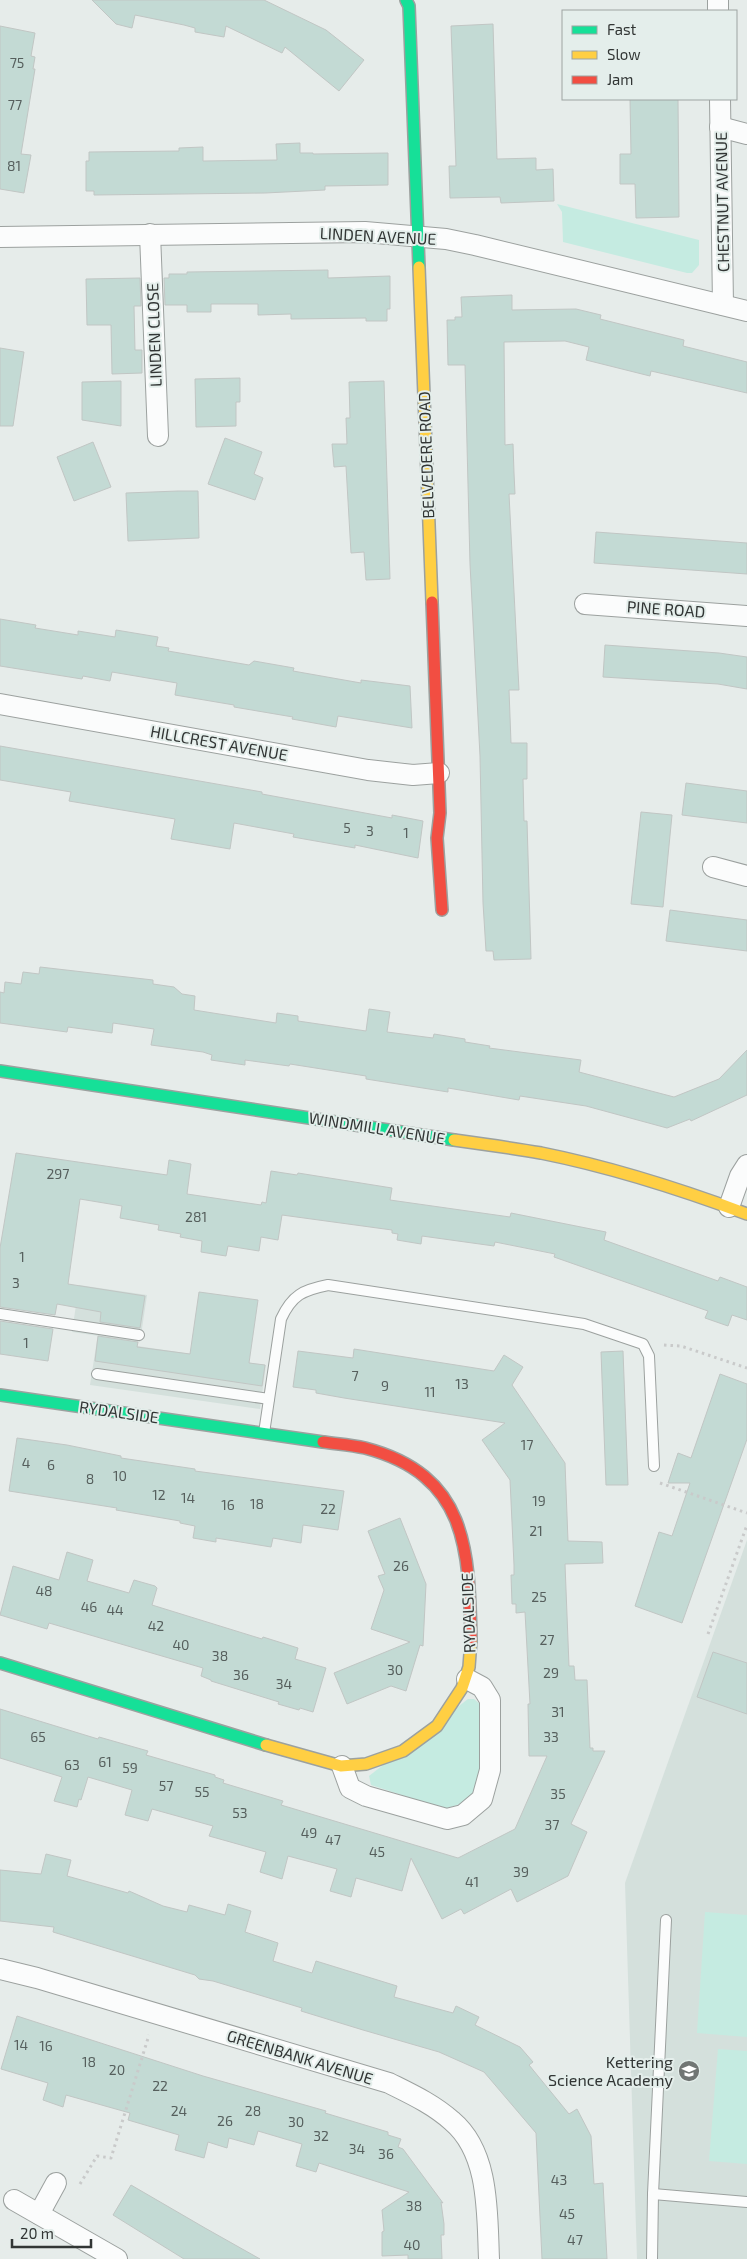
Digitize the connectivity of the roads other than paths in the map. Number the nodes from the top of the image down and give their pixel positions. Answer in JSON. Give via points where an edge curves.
{"nodes":[{"id":1,"x":406,"y":0,"type":"edge"},
{"id":2,"x":720,"y":100,"type":"edge"},
{"id":3,"x":720,"y":127,"type":"junction"},
{"id":4,"x":747,"y":134,"type":"edge"},
{"id":5,"x":150,"y":234,"type":"junction"},
{"id":6,"x":419,"y":236,"type":"junction"},
{"id":7,"x":0,"y":237,"type":"edge"},
{"id":8,"x":723,"y":304,"type":"junction"},
{"id":9,"x":747,"y":310,"type":"edge"},
{"id":10,"x":158,"y":436,"type":"dead end"},
{"id":11,"x":585,"y":604,"type":"dead end"},
{"id":12,"x":747,"y":616,"type":"edge"},
{"id":13,"x":0,"y":704,"type":"edge"},
{"id":14,"x":439,"y":772,"type":"junction"},
{"id":15,"x":713,"y":867,"type":"dead end"},
{"id":16,"x":747,"y":876,"type":"edge"},
{"id":17,"x":442,"y":910,"type":"dead end"},
{"id":18,"x":0,"y":1071,"type":"edge"},
{"id":19,"x":747,"y":1165,"type":"edge"},
{"id":20,"x":738,"y":1210,"type":"edge"},
{"id":21,"x":0,"y":1314,"type":"edge"},
{"id":22,"x":139,"y":1336,"type":"dead end"},
{"id":23,"x":97,"y":1374,"type":"dead end"},
{"id":24,"x":0,"y":1395,"type":"edge"},
{"id":25,"x":269,"y":1398,"type":"junction"},
{"id":26,"x":264,"y":1434,"type":"junction"},
{"id":27,"x":654,"y":1466,"type":"road end"},
{"id":28,"x":0,"y":1663,"type":"edge"},
{"id":29,"x":467,"y":1679,"type":"junction"},
{"id":30,"x":342,"y":1766,"type":"junction"},
{"id":31,"x":666,"y":1920,"type":"dead end"},
{"id":32,"x":0,"y":1969,"type":"edge"},
{"id":33,"x":56,"y":2184,"type":"road end"},
{"id":34,"x":652,"y":2194,"type":"junction"},
{"id":35,"x":14,"y":2200,"type":"dead end"},
{"id":36,"x":747,"y":2202,"type":"edge"},
{"id":37,"x":38,"y":2214,"type":"junction"},
{"id":38,"x":117,"y":2259,"type":"edge"},
{"id":39,"x":490,"y":2259,"type":"edge"},
{"id":40,"x":652,"y":2259,"type":"edge"}],
"edges":[{"from":1,"to":6,"type":"street","name":"BELVEDERE ROAD","via":[[409,6]]},
{"from":2,"to":3,"type":"street","name":"CHESTNUT AVENUE"},
{"from":3,"to":4,"type":"street"},
{"from":3,"to":8,"type":"street","name":"CHESTNUT AVENUE"},
{"from":5,"to":6,"type":"street","name":"LINDEN AVENUE","via":[[365,232]]},
{"from":5,"to":7,"type":"street","name":"LINDEN AVENUE"},
{"from":5,"to":10,"type":"street","name":"LINDEN CLOSE"},
{"from":6,"to":8,"type":"street","name":"LINDEN AVENUE","via":[[508,252]]},
{"from":6,"to":14,"type":"street","name":"BELVEDERE ROAD","via":[[429,573]]},
{"from":8,"to":9,"type":"street","name":"LINDEN AVENUE"},
{"from":11,"to":12,"type":"street","name":"PINE ROAD"},
{"from":13,"to":14,"type":"street","name":"HILLCREST AVENUE","via":[[368,770],[413,775]]},
{"from":14,"to":17,"type":"street","name":"BELVEDERE ROAD","via":[[437,838]]},
{"from":15,"to":16,"type":"street"},
{"from":18,"to":20,"type":"street","name":"WINDMILL AVENUE","via":[[540,1153],[602,1166]]},
{"from":19,"to":20,"type":"street","via":[[740,1176]]},
{"from":21,"to":22,"type":"lane"},
{"from":23,"to":25,"type":"lane"},
{"from":24,"to":26,"type":"street","name":"RYDALSIDE"},
{"from":25,"to":26,"type":"lane"},
{"from":25,"to":27,"type":"lane","via":[[281,1319],[287,1306],[306,1290],[328,1285],[584,1324],[643,1344],[649,1356]]},
{"from":26,"to":29,"type":"street","name":"RYDALSIDE","via":[[364,1448],[393,1457],[421,1473],[440,1491],[456,1515],[464,1542],[468,1570],[470,1661]]},
{"from":28,"to":30,"type":"street","name":"RYDALSIDE"},
{"from":29,"to":30,"type":"street","name":"RYDALSIDE","via":[[436,1728],[413,1745],[366,1764]]},
{"from":29,"to":30,"type":"street","via":[[482,1686],[490,1700],[490,1770],[482,1799],[462,1815],[447,1819],[366,1796],[350,1788]]},
{"from":31,"to":34,"type":"lane"},
{"from":32,"to":39,"type":"street","name":"GREENBANK AVENUE","via":[[389,2083],[423,2100],[453,2122],[469,2142],[479,2165],[487,2204]]},
{"from":33,"to":37,"type":"street"},
{"from":34,"to":36,"type":"lane"},
{"from":34,"to":40,"type":"lane"},
{"from":35,"to":37,"type":"street"},
{"from":37,"to":38,"type":"street"}]}
